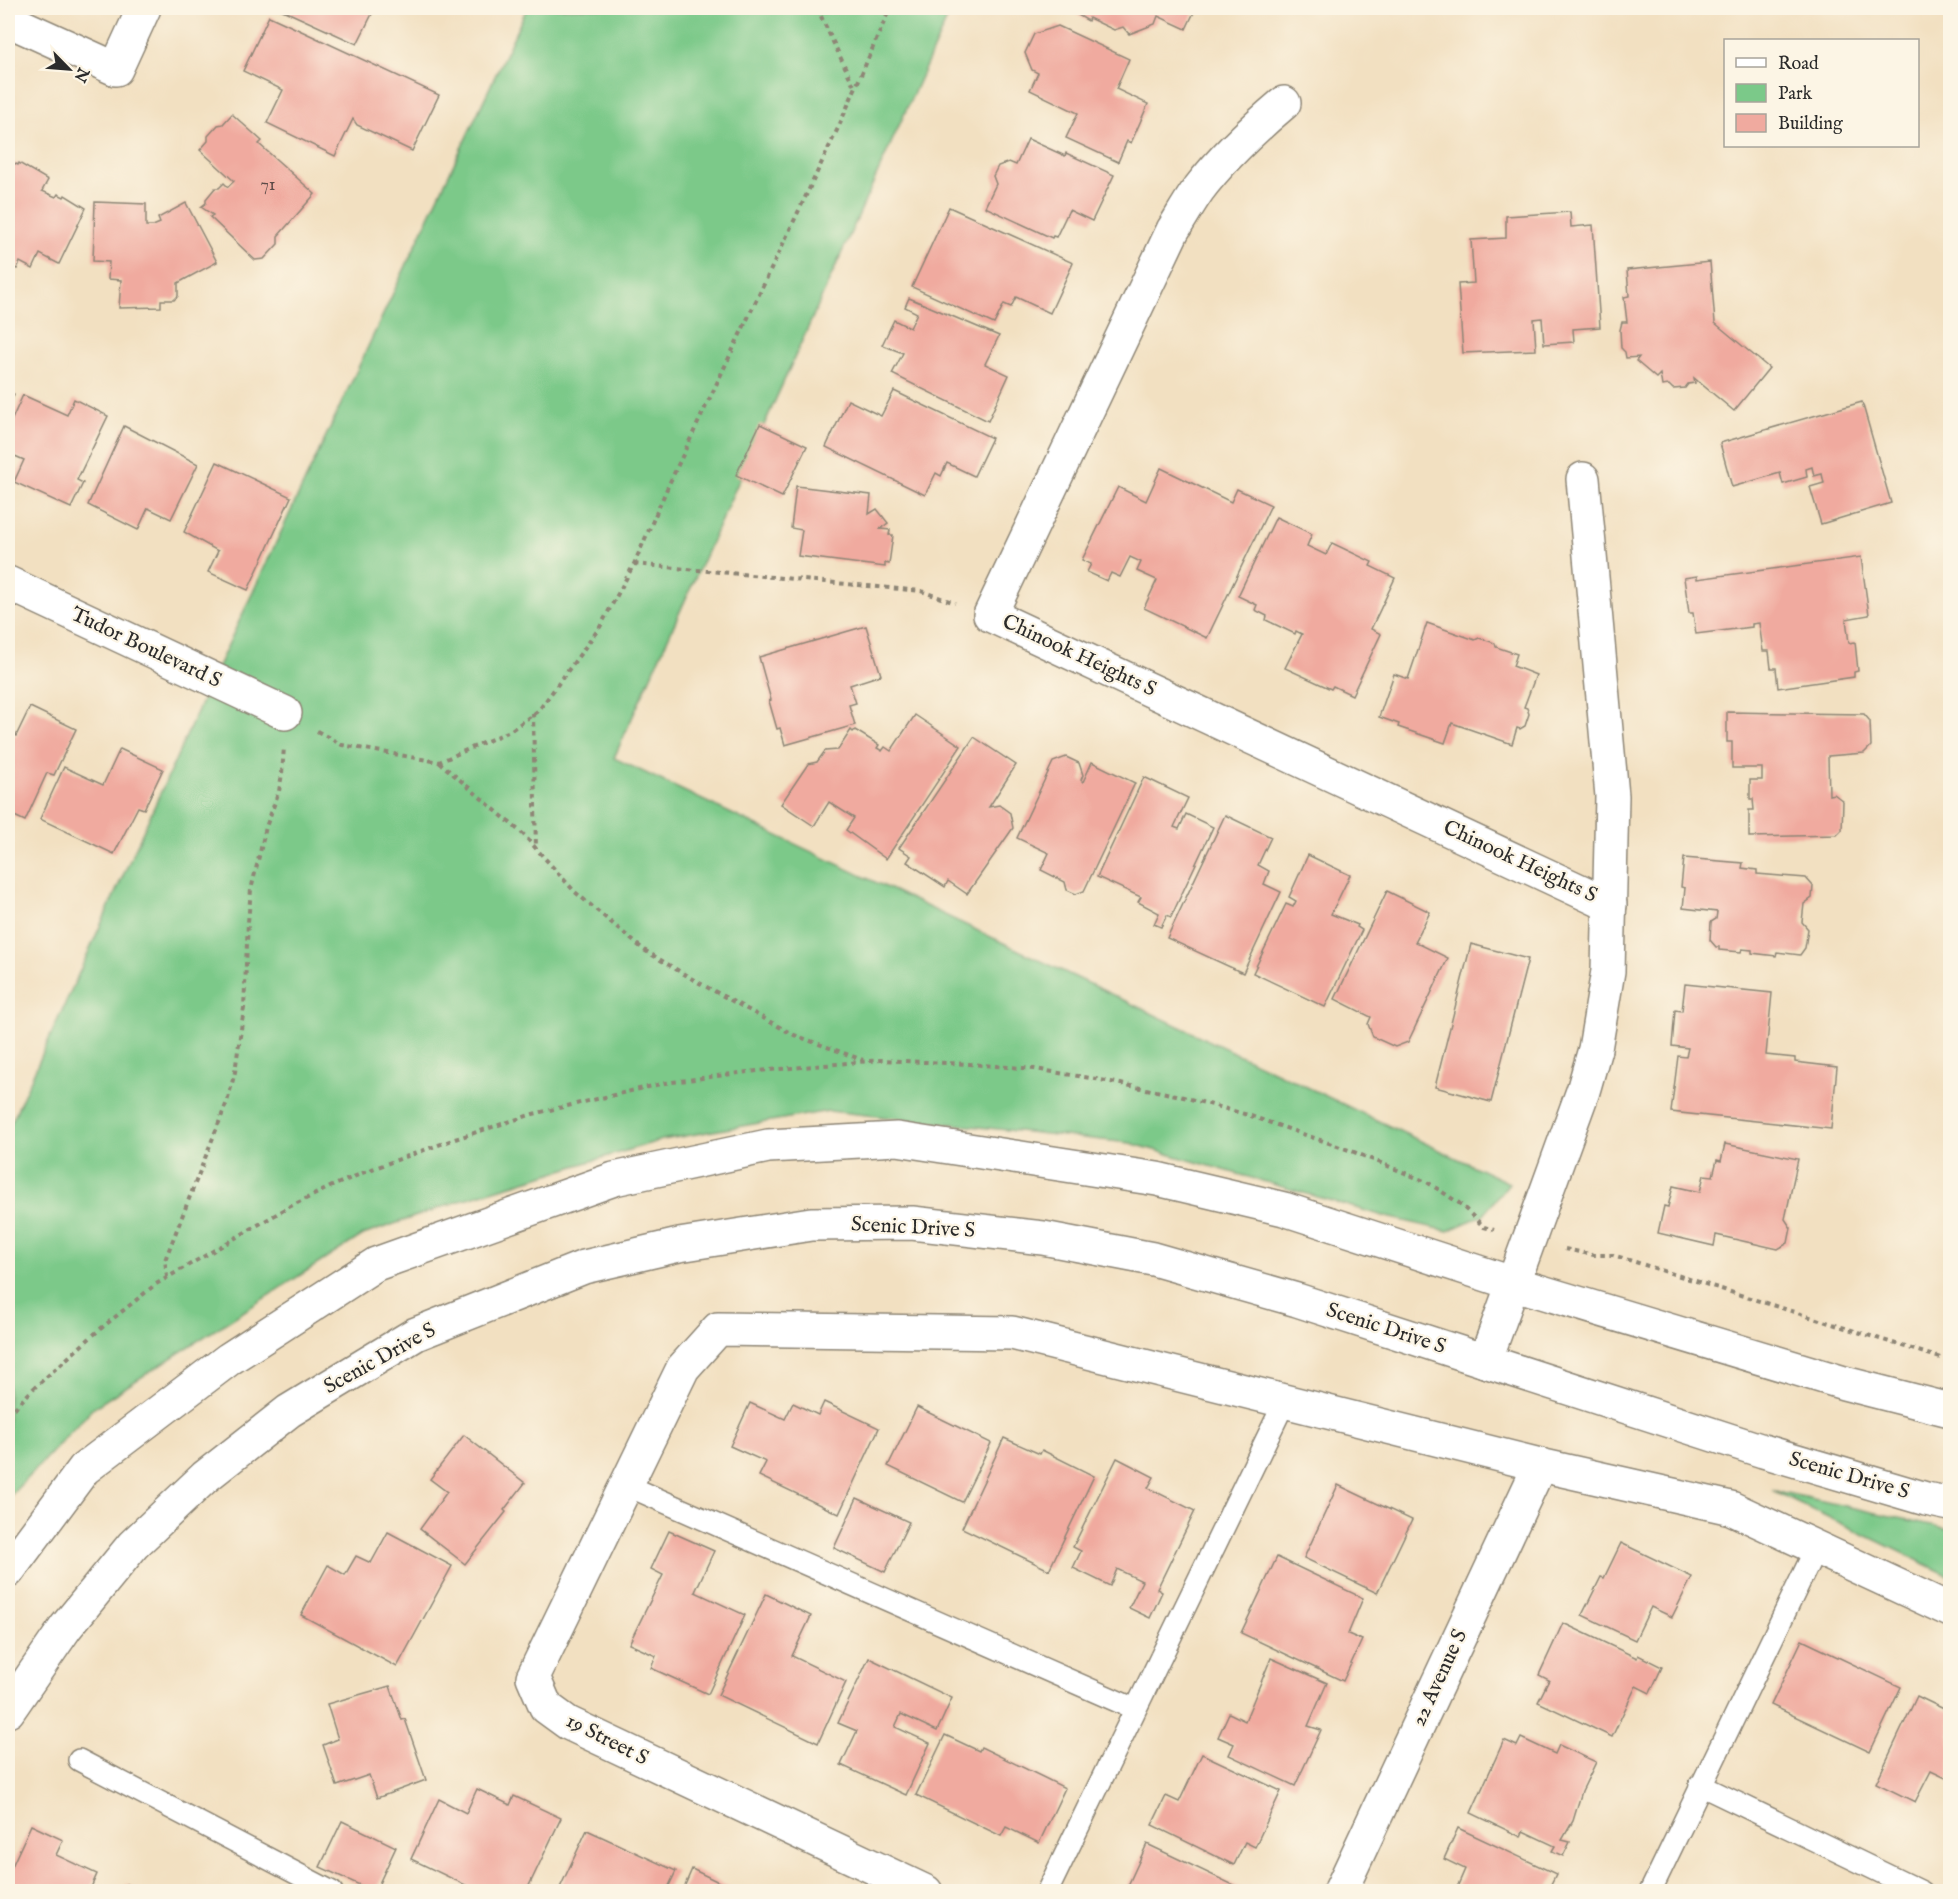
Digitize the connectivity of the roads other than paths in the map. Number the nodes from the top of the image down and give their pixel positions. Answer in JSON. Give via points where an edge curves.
{"nodes":[{"id":1,"x":144,"y":8,"type":"edge"},
{"id":2,"x":8,"y":20,"type":"edge"},
{"id":3,"x":1284,"y":103,"type":"dead end"},
{"id":4,"x":1583,"y":480,"type":"dead end"},
{"id":5,"x":8,"y":583,"type":"edge"},
{"id":6,"x":285,"y":713,"type":"road end"},
{"id":7,"x":1610,"y":904,"type":"junction"},
{"id":8,"x":1515,"y":1284,"type":"junction"},
{"id":9,"x":1485,"y":1360,"type":"junction"},
{"id":10,"x":1286,"y":1401,"type":"junction"},
{"id":11,"x":1950,"y":1410,"type":"edge"},
{"id":12,"x":1540,"y":1465,"type":"junction"},
{"id":13,"x":626,"y":1485,"type":"junction"},
{"id":14,"x":1950,"y":1504,"type":"edge"},
{"id":15,"x":1816,"y":1548,"type":"junction"},
{"id":16,"x":8,"y":1572,"type":"edge"},
{"id":17,"x":1950,"y":1610,"type":"edge"},
{"id":18,"x":1135,"y":1709,"type":"junction"},
{"id":19,"x":8,"y":1711,"type":"edge"},
{"id":20,"x":79,"y":1760,"type":"dead end"},
{"id":21,"x":1700,"y":1785,"type":"junction"},
{"id":22,"x":323,"y":1890,"type":"edge"},
{"id":23,"x":926,"y":1892,"type":"edge"},
{"id":24,"x":1047,"y":1892,"type":"edge"},
{"id":25,"x":1340,"y":1892,"type":"edge"},
{"id":26,"x":1650,"y":1892,"type":"edge"},
{"id":27,"x":1922,"y":1892,"type":"edge"}],
"edges":[{"from":1,"to":2,"type":"street","via":[[116,69]]},
{"from":3,"to":7,"type":"street","name":"Chinook Heights S","via":[[1222,160],[1173,230],[990,615]]},
{"from":4,"to":7,"type":"street","name":"Chinook Heights S","via":[[1612,796]]},
{"from":5,"to":6,"type":"street","name":"Tudor Boulevard S"},
{"from":7,"to":8,"type":"street","name":"Chinook Heights S","via":[[1608,971],[1595,1049]]},
{"from":8,"to":9,"type":"street","name":"Chinook Heights S"},
{"from":8,"to":11,"type":"street","via":[[1844,1383]]},
{"from":8,"to":16,"type":"street","via":[[1284,1209],[1157,1179],[897,1139],[768,1146],[614,1179],[376,1264],[229,1359],[84,1469]]},
{"from":9,"to":14,"type":"street","name":"Scenic Drive S","via":[[1763,1451]]},
{"from":9,"to":19,"type":"street","name":"Scenic Drive S","via":[[1154,1259],[1043,1238],[912,1223],[811,1224],[647,1252],[584,1267],[416,1334],[289,1411],[205,1477],[133,1545],[66,1627]]},
{"from":10,"to":12,"type":"street"},
{"from":10,"to":13,"type":"street","name":"19 Street S","via":[[1012,1333],[718,1329],[683,1368]]},
{"from":10,"to":18,"type":"lane"},
{"from":12,"to":15,"type":"street","via":[[1731,1508]]},
{"from":12,"to":25,"type":"street","name":"22 Avenue S"},
{"from":13,"to":18,"type":"lane"},
{"from":13,"to":23,"type":"street","name":"19 Street S","via":[[533,1677],[546,1707],[568,1723]]},
{"from":15,"to":17,"type":"street"},
{"from":15,"to":21,"type":"lane"},
{"from":18,"to":24,"type":"lane"},
{"from":20,"to":22,"type":"lane"},
{"from":21,"to":26,"type":"lane"},
{"from":21,"to":27,"type":"lane"}]}
